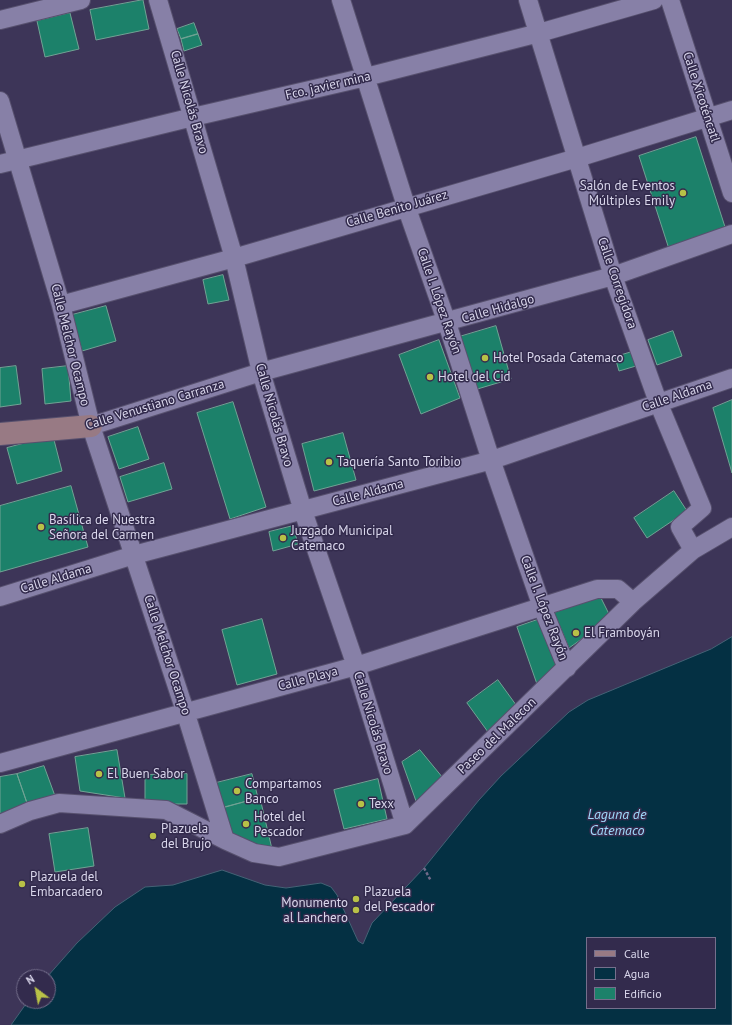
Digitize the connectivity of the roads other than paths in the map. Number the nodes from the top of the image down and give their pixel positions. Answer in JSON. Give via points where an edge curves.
{"nodes":[{"id":1,"x":81,"y":0,"type":"edge"},
{"id":2,"x":158,"y":0,"type":"edge"},
{"id":3,"x":341,"y":0,"type":"edge"},
{"id":4,"x":528,"y":0,"type":"edge"},
{"id":5,"x":654,"y":0,"type":"edge"},
{"id":6,"x":670,"y":0,"type":"edge"},
{"id":7,"x":0,"y":20,"type":"edge"},
{"id":8,"x":539,"y":34,"type":"junction"},
{"id":9,"x":366,"y":77,"type":"junction"},
{"id":10,"x":0,"y":101,"type":"edge"},
{"id":11,"x":732,"y":110,"type":"edge"},
{"id":12,"x":193,"y":117,"type":"junction"},
{"id":13,"x":707,"y":118,"type":"junction"},
{"id":14,"x":577,"y":158,"type":"junction"},
{"id":15,"x":18,"y":160,"type":"junction"},
{"id":16,"x":0,"y":164,"type":"edge"},
{"id":17,"x":732,"y":193,"type":"edge"},
{"id":18,"x":406,"y":206,"type":"junction"},
{"id":19,"x":732,"y":234,"type":"edge"},
{"id":20,"x":234,"y":258,"type":"junction"},
{"id":21,"x":613,"y":276,"type":"junction"},
{"id":22,"x":61,"y":305,"type":"junction"},
{"id":23,"x":447,"y":323,"type":"junction"},
{"id":24,"x":261,"y":372,"type":"junction"},
{"id":25,"x":732,"y":378,"type":"edge"},
{"id":26,"x":658,"y":402,"type":"junction"},
{"id":27,"x":90,"y":426,"type":"junction"},
{"id":28,"x":0,"y":434,"type":"edge"},
{"id":29,"x":492,"y":460,"type":"junction"},
{"id":30,"x":302,"y":511,"type":"junction"},
{"id":31,"x":732,"y":526,"type":"edge"},
{"id":32,"x":693,"y":550,"type":"junction"},
{"id":33,"x":134,"y":555,"type":"junction"},
{"id":34,"x":0,"y":597,"type":"edge"},
{"id":35,"x":633,"y":602,"type":"junction"},
{"id":36,"x":542,"y":607,"type":"junction"},
{"id":37,"x":356,"y":666,"type":"junction"},
{"id":38,"x":567,"y":668,"type":"junction"},
{"id":39,"x":185,"y":711,"type":"junction"},
{"id":40,"x":0,"y":763,"type":"edge"},
{"id":41,"x":0,"y":824,"type":"edge"},
{"id":42,"x":405,"y":825,"type":"junction"},
{"id":43,"x":225,"y":840,"type":"junction"}],
"edges":[{"from":1,"to":7,"type":"street"},
{"from":2,"to":12,"type":"street","name":"Calle Nicolás Bravo"},
{"from":3,"to":9,"type":"street","name":"Calle I. López Rayón"},
{"from":4,"to":8,"type":"street","name":"Calle Corregidora"},
{"from":5,"to":8,"type":"street","name":"Fco. javier mina"},
{"from":6,"to":13,"type":"street","name":"Calle Xicoténcatl"},
{"from":8,"to":9,"type":"street","name":"Fco. javier mina"},
{"from":8,"to":14,"type":"street","name":"Calle Corregidora"},
{"from":9,"to":12,"type":"street","name":"Fco. javier mina"},
{"from":9,"to":18,"type":"street","name":"Calle I. López Rayón"},
{"from":10,"to":15,"type":"street","name":"Calle Melchor Ocampo"},
{"from":11,"to":13,"type":"street","name":"Calle Benito Juárez"},
{"from":12,"to":15,"type":"street","name":"Fco. javier mina"},
{"from":12,"to":20,"type":"street","name":"Calle Nicolás Bravo"},
{"from":13,"to":14,"type":"street","name":"Calle Benito Juárez"},
{"from":13,"to":17,"type":"street","name":"Calle Xicoténcatl"},
{"from":14,"to":18,"type":"street","name":"Calle Benito Juárez"},
{"from":14,"to":21,"type":"street","name":"Calle Corregidora"},
{"from":15,"to":16,"type":"street","name":"Fco. javier mina"},
{"from":15,"to":22,"type":"street","name":"Calle Melchor Ocampo"},
{"from":18,"to":20,"type":"street","name":"Calle Benito Juárez"},
{"from":18,"to":23,"type":"street","name":"Calle I. López Rayón"},
{"from":19,"to":21,"type":"street","name":"Calle Hidalgo"},
{"from":20,"to":22,"type":"street","name":"Calle Benito Juárez"},
{"from":20,"to":24,"type":"street","name":"Calle Nicolás Bravo"},
{"from":21,"to":23,"type":"street","name":"Calle Hidalgo"},
{"from":21,"to":26,"type":"street","name":"Calle Corregidora"},
{"from":22,"to":27,"type":"street","name":"Calle Melchor Ocampo"},
{"from":23,"to":24,"type":"street","name":"Calle Hidalgo"},
{"from":23,"to":29,"type":"street","name":"Calle I. López Rayón"},
{"from":24,"to":27,"type":"street","name":"Calle Venustiano Carranza"},
{"from":24,"to":30,"type":"street","name":"Calle Nicolás Bravo"},
{"from":25,"to":26,"type":"street","name":"Calle Aldama"},
{"from":26,"to":29,"type":"street","name":"Calle Aldama"},
{"from":26,"to":32,"type":"street","name":"Calle Corregidora","via":[[702,508],[680,527]]},
{"from":27,"to":28,"type":"street","name":"Calle Venustiano Carranza"},
{"from":27,"to":33,"type":"street","name":"Calle Melchor Ocampo"},
{"from":29,"to":30,"type":"street","name":"Calle Aldama"},
{"from":29,"to":36,"type":"street","name":"Calle I. López Rayón"},
{"from":30,"to":33,"type":"street","name":"Calle Aldama"},
{"from":30,"to":37,"type":"street","name":"Calle Nicolás Bravo"},
{"from":31,"to":32,"type":"street","name":"Paseo del Malecon"},
{"from":32,"to":35,"type":"street","name":"Paseo del Malecon"},
{"from":33,"to":34,"type":"street","name":"Calle Aldama"},
{"from":33,"to":39,"type":"street","name":"Calle Melchor Ocampo"},
{"from":35,"to":36,"type":"street","name":"Calle Playa","via":[[618,589],[597,589]]},
{"from":35,"to":38,"type":"street","name":"Paseo del Malecon"},
{"from":36,"to":37,"type":"street","name":"Calle Playa"},
{"from":36,"to":38,"type":"street","name":"Calle I. López Rayón"},
{"from":37,"to":39,"type":"street","name":"Calle Playa"},
{"from":37,"to":42,"type":"street","name":"Calle Nicolás Bravo"},
{"from":38,"to":42,"type":"street","name":"Paseo del Malecon"},
{"from":39,"to":40,"type":"street","name":"Calle Playa"},
{"from":39,"to":43,"type":"street","name":"Calle Melchor Ocampo"},
{"from":41,"to":43,"type":"street","name":"Paseo del Malecon","via":[[30,811],[59,803],[166,810]]},
{"from":42,"to":43,"type":"street","name":"Paseo del Malecon","via":[[279,857],[254,853]]}]}
